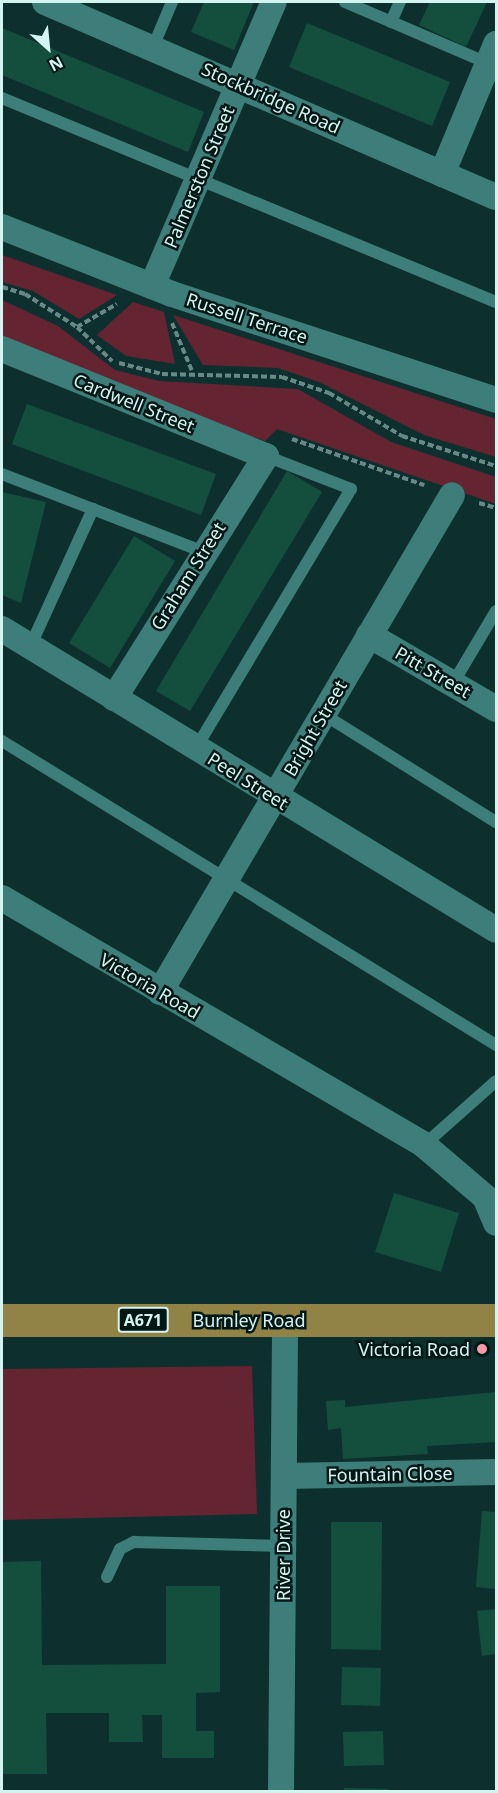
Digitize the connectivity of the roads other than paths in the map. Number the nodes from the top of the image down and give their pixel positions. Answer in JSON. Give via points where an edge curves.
{"nodes":[{"id":1,"x":45,"y":2,"type":"edge"},
{"id":2,"x":172,"y":2,"type":"edge"},
{"id":3,"x":274,"y":2,"type":"edge"},
{"id":4,"x":345,"y":2,"type":"edge"},
{"id":5,"x":400,"y":2,"type":"edge"},
{"id":6,"x":391,"y":22,"type":"junction"},
{"id":7,"x":153,"y":47,"type":"junction"},
{"id":8,"x":494,"y":58,"type":"edge"},
{"id":9,"x":239,"y":83,"type":"junction"},
{"id":10,"x":2,"y":98,"type":"edge"},
{"id":11,"x":442,"y":174,"type":"junction"},
{"id":12,"x":196,"y":178,"type":"junction"},
{"id":13,"x":496,"y":197,"type":"edge"},
{"id":14,"x":2,"y":227,"type":"edge"},
{"id":15,"x":154,"y":287,"type":"junction"},
{"id":16,"x":496,"y":302,"type":"edge"},
{"id":17,"x":2,"y":349,"type":"edge"},
{"id":18,"x":496,"y":400,"type":"edge"},
{"id":19,"x":266,"y":456,"type":"junction"},
{"id":20,"x":2,"y":474,"type":"edge"},
{"id":21,"x":452,"y":495,"type":"road end"},
{"id":22,"x":93,"y":509,"type":"junction"},
{"id":23,"x":202,"y":551,"type":"junction"},
{"id":24,"x":496,"y":611,"type":"edge"},
{"id":25,"x":2,"y":629,"type":"edge"},
{"id":26,"x":369,"y":635,"type":"junction"},
{"id":27,"x":30,"y":647,"type":"junction"},
{"id":28,"x":452,"y":685,"type":"junction"},
{"id":29,"x":114,"y":698,"type":"junction"},
{"id":30,"x":496,"y":708,"type":"edge"},
{"id":31,"x":323,"y":714,"type":"junction"},
{"id":32,"x":2,"y":741,"type":"edge"},
{"id":33,"x":196,"y":747,"type":"junction"},
{"id":34,"x":274,"y":798,"type":"junction"},
{"id":35,"x":496,"y":822,"type":"edge"},
{"id":36,"x":226,"y":879,"type":"junction"},
{"id":37,"x":2,"y":898,"type":"edge"},
{"id":38,"x":496,"y":930,"type":"edge"},
{"id":39,"x":160,"y":992,"type":"junction"},
{"id":40,"x":496,"y":1045,"type":"edge"},
{"id":41,"x":496,"y":1081,"type":"edge"},
{"id":42,"x":424,"y":1145,"type":"junction"},
{"id":43,"x":496,"y":1223,"type":"edge"},
{"id":44,"x":2,"y":1320,"type":"edge"},
{"id":45,"x":285,"y":1320,"type":"junction"},
{"id":46,"x":496,"y":1320,"type":"edge"},
{"id":47,"x":496,"y":1472,"type":"edge"},
{"id":48,"x":284,"y":1476,"type":"junction"},
{"id":49,"x":284,"y":1546,"type":"junction"},
{"id":50,"x":108,"y":1577,"type":"dead end"},
{"id":51,"x":281,"y":1791,"type":"edge"}],
"edges":[{"from":1,"to":7,"type":"street","name":"Stockbridge Road"},
{"from":2,"to":7,"type":"lane"},
{"from":3,"to":9,"type":"street","name":"Palmerston Street"},
{"from":4,"to":6,"type":"lane"},
{"from":5,"to":6,"type":"lane"},
{"from":6,"to":8,"type":"lane"},
{"from":7,"to":9,"type":"street","name":"Stockbridge Road"},
{"from":8,"to":11,"type":"street"},
{"from":9,"to":11,"type":"street","name":"Stockbridge Road"},
{"from":9,"to":12,"type":"street","name":"Palmerston Street"},
{"from":10,"to":12,"type":"lane"},
{"from":11,"to":13,"type":"street","name":"Stockbridge Road"},
{"from":12,"to":15,"type":"street","name":"Palmerston Street"},
{"from":12,"to":16,"type":"lane"},
{"from":14,"to":15,"type":"street","name":"Russell Terrace"},
{"from":15,"to":18,"type":"street","name":"Russell Terrace"},
{"from":17,"to":19,"type":"street","name":"Cardwell Street"},
{"from":19,"to":23,"type":"street","name":"Graham Street"},
{"from":19,"to":33,"type":"lane","via":[[351,489]]},
{"from":20,"to":22,"type":"lane"},
{"from":21,"to":26,"type":"street","name":"Bright Street"},
{"from":22,"to":23,"type":"lane"},
{"from":22,"to":27,"type":"lane"},
{"from":23,"to":29,"type":"street","name":"Graham Street"},
{"from":24,"to":28,"type":"lane"},
{"from":25,"to":27,"type":"street","name":"Peel Street"},
{"from":26,"to":28,"type":"street","name":"Pitt Street"},
{"from":26,"to":31,"type":"street","name":"Bright Street"},
{"from":27,"to":29,"type":"street","name":"Peel Street"},
{"from":28,"to":30,"type":"street","name":"Pitt Street"},
{"from":29,"to":33,"type":"street","name":"Peel Street"},
{"from":31,"to":34,"type":"street","name":"Bright Street"},
{"from":31,"to":35,"type":"lane"},
{"from":32,"to":36,"type":"lane"},
{"from":33,"to":34,"type":"street","name":"Peel Street"},
{"from":34,"to":36,"type":"street","name":"Bright Street"},
{"from":34,"to":38,"type":"street","name":"Peel Street"},
{"from":36,"to":39,"type":"street","name":"Bright Street"},
{"from":36,"to":40,"type":"lane"},
{"from":37,"to":39,"type":"street","name":"Victoria Road"},
{"from":39,"to":42,"type":"street","name":"Victoria Road"},
{"from":41,"to":42,"type":"lane"},
{"from":42,"to":43,"type":"street","name":"Victoria Road","via":[[485,1197]]},
{"from":44,"to":45,"type":"main road","name":"Burnley Road","number":"A671"},
{"from":45,"to":46,"type":"main road","name":"Burnley Road","number":"A671"},
{"from":45,"to":48,"type":"street","name":"River Drive"},
{"from":47,"to":48,"type":"street","name":"Fountain Close"},
{"from":48,"to":49,"type":"street","name":"River Drive"},
{"from":49,"to":50,"type":"lane","via":[[134,1542],[120,1549]]},
{"from":49,"to":51,"type":"street","name":"River Drive"}]}
